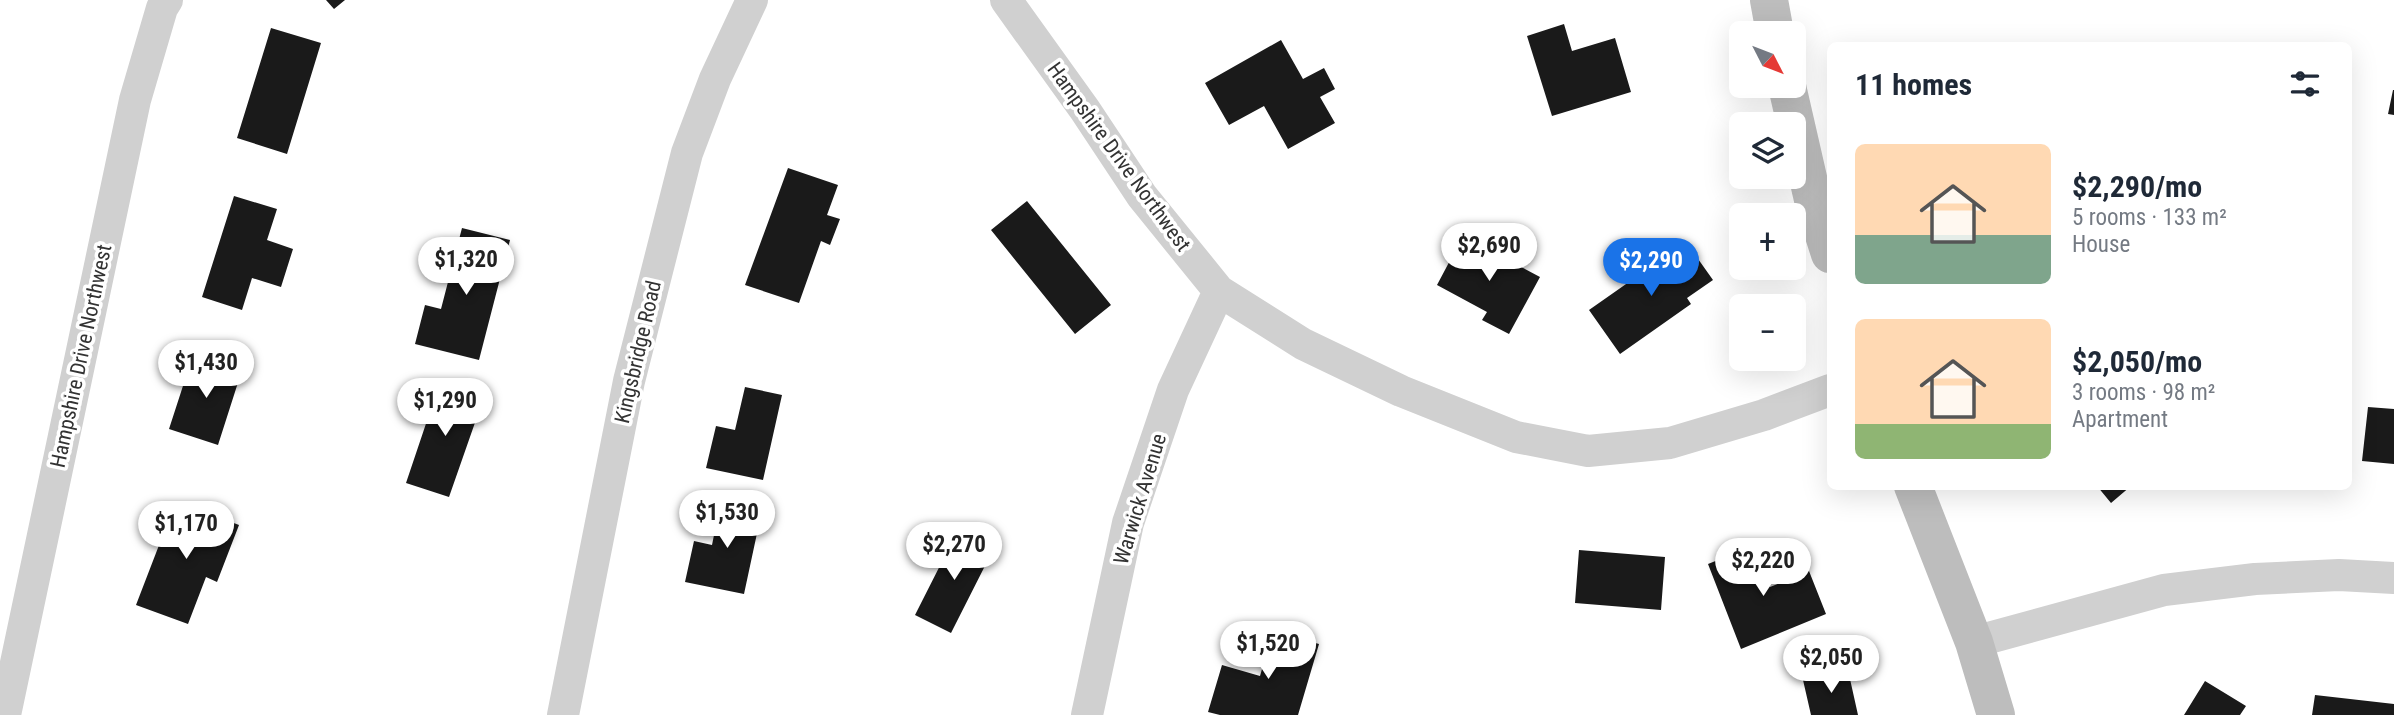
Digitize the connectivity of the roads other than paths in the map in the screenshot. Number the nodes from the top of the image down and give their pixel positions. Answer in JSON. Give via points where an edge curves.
{"nodes":[{"id":1,"x":167,"y":0,"type":"edge"},
{"id":2,"x":752,"y":0,"type":"edge"},
{"id":3,"x":1006,"y":0,"type":"edge"},
{"id":4,"x":1769,"y":0,"type":"edge"},
{"id":5,"x":1773,"y":21,"type":"edge"},
{"id":6,"x":1790,"y":98,"type":"edge"},
{"id":7,"x":1827,"y":245,"type":"edge"},
{"id":8,"x":1219,"y":291,"type":"junction"},
{"id":9,"x":1827,"y":391,"type":"edge"},
{"id":10,"x":1915,"y":490,"type":"edge"},
{"id":11,"x":2394,"y":578,"type":"edge"},
{"id":12,"x":1974,"y":642,"type":"junction"},
{"id":13,"x":5,"y":715,"type":"edge"},
{"id":14,"x":562,"y":715,"type":"edge"},
{"id":15,"x":1087,"y":715,"type":"edge"},
{"id":16,"x":1996,"y":715,"type":"edge"}],
"edges":[{"from":1,"to":13,"type":"street","name":"Hampshire Drive Northwest","via":[[135,100]]},
{"from":2,"to":14,"type":"street","name":"Kingsbridge Road","via":[[687,153],[629,381]]},
{"from":3,"to":8,"type":"street","name":"Hampshire Drive Northwest","via":[[1142,196]]},
{"from":4,"to":5,"type":"main road"},
{"from":6,"to":7,"type":"main road"},
{"from":8,"to":9,"type":"street","name":"Hampshire Drive Northwest","via":[[1303,344],[1401,391],[1516,437],[1588,451],[1670,443]]},
{"from":8,"to":15,"type":"street","name":"Warwick Avenue","via":[[1173,390],[1128,523]]},
{"from":10,"to":12,"type":"main road"},
{"from":11,"to":12,"type":"street","via":[[2311,576],[2164,590]]},
{"from":12,"to":16,"type":"main road"}]}
